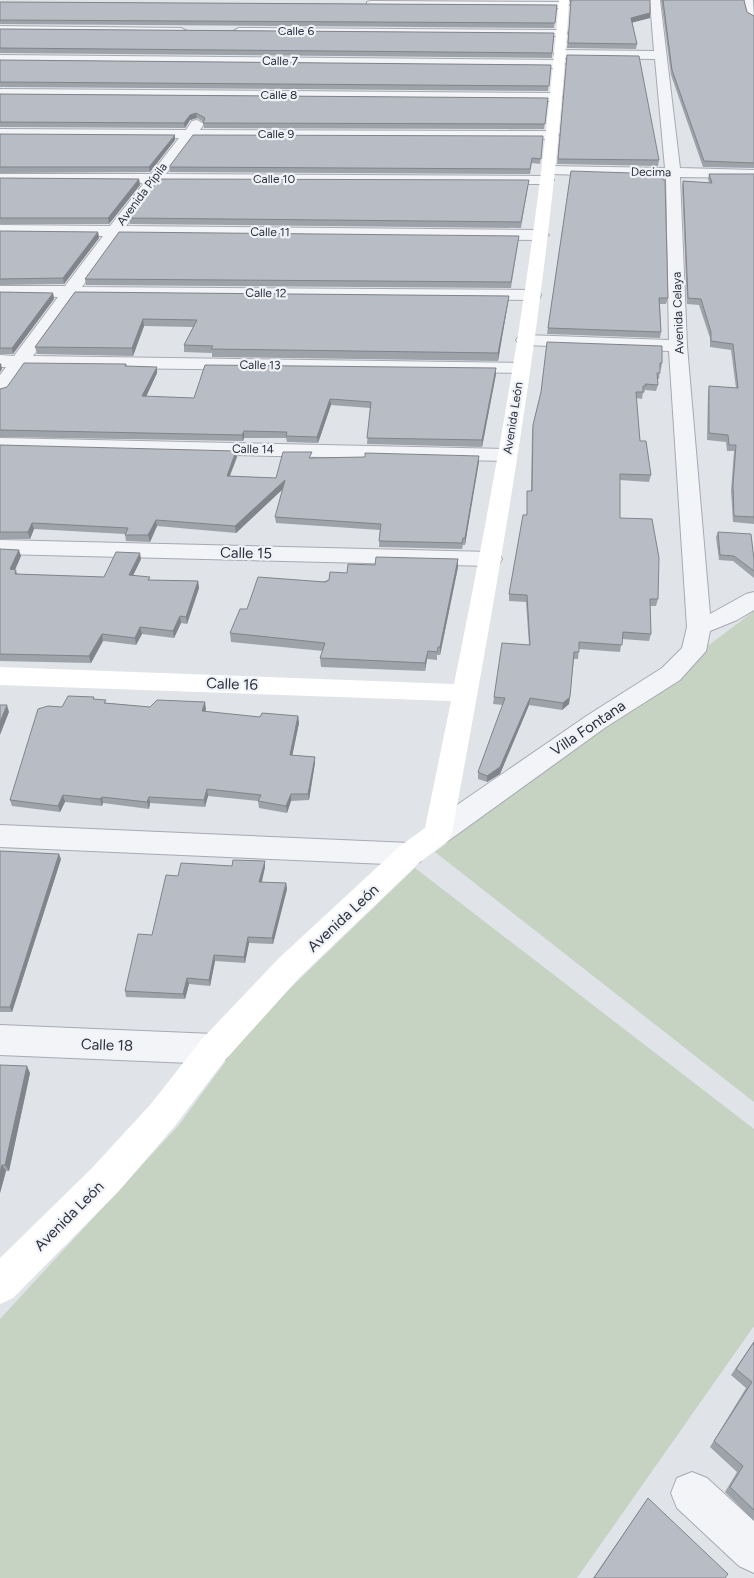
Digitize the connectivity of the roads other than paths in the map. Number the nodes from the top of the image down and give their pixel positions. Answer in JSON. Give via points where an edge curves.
{"nodes":[{"id":1,"x":655,"y":0,"type":"edge"},
{"id":2,"x":748,"y":0,"type":"edge"},
{"id":3,"x":564,"y":2,"type":"edge"},
{"id":4,"x":359,"y":4,"type":"edge"},
{"id":5,"x":754,"y":16,"type":"edge"},
{"id":6,"x":274,"y":18,"type":"edge"},
{"id":7,"x":0,"y":29,"type":"edge"},
{"id":8,"x":197,"y":31,"type":"edge"},
{"id":9,"x":226,"y":31,"type":"edge"},
{"id":10,"x":266,"y":31,"type":"junction"},
{"id":11,"x":562,"y":33,"type":"junction"},
{"id":12,"x":660,"y":54,"type":"junction"},
{"id":13,"x":0,"y":59,"type":"edge"},
{"id":14,"x":560,"y":59,"type":"junction"},
{"id":15,"x":246,"y":61,"type":"junction"},
{"id":16,"x":0,"y":94,"type":"edge"},
{"id":17,"x":220,"y":95,"type":"junction"},
{"id":18,"x":558,"y":98,"type":"junction"},
{"id":19,"x":0,"y":132,"type":"edge"},
{"id":20,"x":190,"y":133,"type":"junction"},
{"id":21,"x":552,"y":135,"type":"junction"},
{"id":22,"x":674,"y":172,"type":"junction"},
{"id":23,"x":754,"y":174,"type":"edge"},
{"id":24,"x":548,"y":175,"type":"junction"},
{"id":25,"x":0,"y":178,"type":"edge"},
{"id":26,"x":154,"y":178,"type":"junction"},
{"id":27,"x":0,"y":230,"type":"edge"},
{"id":28,"x":115,"y":230,"type":"junction"},
{"id":29,"x":541,"y":235,"type":"junction"},
{"id":30,"x":0,"y":291,"type":"edge"},
{"id":31,"x":71,"y":291,"type":"junction"},
{"id":32,"x":533,"y":295,"type":"junction"},
{"id":33,"x":525,"y":340,"type":"junction"},
{"id":34,"x":678,"y":346,"type":"junction"},
{"id":35,"x":0,"y":361,"type":"edge"},
{"id":36,"x":19,"y":361,"type":"junction"},
{"id":37,"x":520,"y":369,"type":"junction"},
{"id":38,"x":0,"y":388,"type":"edge"},
{"id":39,"x":0,"y":444,"type":"edge"},
{"id":40,"x":507,"y":455,"type":"junction"},
{"id":41,"x":0,"y":547,"type":"edge"},
{"id":42,"x":491,"y":558,"type":"junction"},
{"id":43,"x":754,"y":599,"type":"edge"},
{"id":44,"x":699,"y":627,"type":"junction"},
{"id":45,"x":0,"y":676,"type":"edge"},
{"id":46,"x":464,"y":693,"type":"junction"},
{"id":47,"x":438,"y":833,"type":"junction"},
{"id":48,"x":0,"y":836,"type":"edge"},
{"id":49,"x":410,"y":854,"type":"junction"},
{"id":50,"x":0,"y":1040,"type":"edge"},
{"id":51,"x":214,"y":1049,"type":"junction"},
{"id":52,"x":0,"y":1284,"type":"edge"},
{"id":53,"x":692,"y":1493,"type":"dead end"},
{"id":54,"x":754,"y":1551,"type":"edge"}],
"edges":[{"from":1,"to":12,"type":"street","name":"Avenida Celaya"},
{"from":2,"to":5,"type":"street"},
{"from":3,"to":4,"type":"street"},
{"from":3,"to":11,"type":"street","name":"Avenida León"},
{"from":6,"to":10,"type":"street","name":"Avenida Pípila"},
{"from":7,"to":8,"type":"street"},
{"from":9,"to":10,"type":"street","name":"Calle 6"},
{"from":10,"to":11,"type":"street","name":"Calle 6"},
{"from":10,"to":15,"type":"street","name":"Avenida Pípila"},
{"from":11,"to":14,"type":"street","name":"Avenida León"},
{"from":12,"to":14,"type":"street","name":"Calle 7"},
{"from":12,"to":22,"type":"street","name":"Avenida Celaya"},
{"from":13,"to":15,"type":"street","name":"Calle 7"},
{"from":14,"to":15,"type":"street","name":"Calle 7"},
{"from":14,"to":18,"type":"street","name":"Avenida León"},
{"from":15,"to":17,"type":"street","name":"Avenida Pípila"},
{"from":16,"to":17,"type":"street","name":"Calle 8"},
{"from":17,"to":18,"type":"street","name":"Calle 8"},
{"from":17,"to":20,"type":"street","name":"Avenida Pípila"},
{"from":18,"to":21,"type":"street","name":"Avenida León"},
{"from":19,"to":20,"type":"street","name":"Calle 9"},
{"from":20,"to":21,"type":"street","name":"Calle 9"},
{"from":20,"to":26,"type":"street","name":"Avenida Pípila"},
{"from":21,"to":24,"type":"street","name":"Avenida León"},
{"from":22,"to":23,"type":"street","name":"Decima"},
{"from":22,"to":24,"type":"street","name":"Decima"},
{"from":22,"to":34,"type":"street","name":"Avenida Celaya"},
{"from":24,"to":26,"type":"street","name":"Calle 10"},
{"from":24,"to":29,"type":"street","name":"Avenida León"},
{"from":25,"to":26,"type":"street","name":"Calle 10"},
{"from":26,"to":28,"type":"street","name":"Avenida Pípila"},
{"from":27,"to":28,"type":"street","name":"Calle 11"},
{"from":28,"to":29,"type":"street","name":"Calle 11"},
{"from":28,"to":31,"type":"street","name":"Avenida Pípila"},
{"from":29,"to":32,"type":"street","name":"Avenida León"},
{"from":30,"to":31,"type":"street","name":"Calle 12"},
{"from":31,"to":32,"type":"street","name":"Calle 12"},
{"from":31,"to":36,"type":"street","name":"Avenida Pípila"},
{"from":32,"to":33,"type":"street","name":"Avenida León"},
{"from":33,"to":34,"type":"street"},
{"from":33,"to":37,"type":"street","name":"Avenida León"},
{"from":34,"to":44,"type":"street","name":"Avenida Celaya"},
{"from":35,"to":36,"type":"street","name":"Calle 13"},
{"from":36,"to":37,"type":"street","name":"Calle 13"},
{"from":36,"to":38,"type":"street","name":"Avenida Pípila"},
{"from":37,"to":40,"type":"street","name":"Avenida León"},
{"from":39,"to":40,"type":"street","name":"Calle 14"},
{"from":40,"to":42,"type":"street","name":"Avenida León"},
{"from":41,"to":42,"type":"street","name":"Calle 15"},
{"from":42,"to":46,"type":"street","name":"Avenida León"},
{"from":43,"to":44,"type":"street","via":[[729,615]]},
{"from":44,"to":47,"type":"street","name":"Villa Fontana","via":[[694,651],[670,674]]},
{"from":45,"to":46,"type":"street","name":"Calle 16"},
{"from":46,"to":47,"type":"street","name":"Avenida León"},
{"from":47,"to":49,"type":"street","name":"Villa Fontana"},
{"from":48,"to":49,"type":"street"},
{"from":49,"to":51,"type":"street","name":"Avenida León","via":[[289,968]]},
{"from":50,"to":51,"type":"street","name":"Calle 18"},
{"from":51,"to":52,"type":"street","name":"Avenida León","via":[[162,1116],[105,1180]]},
{"from":53,"to":54,"type":"street"}]}
